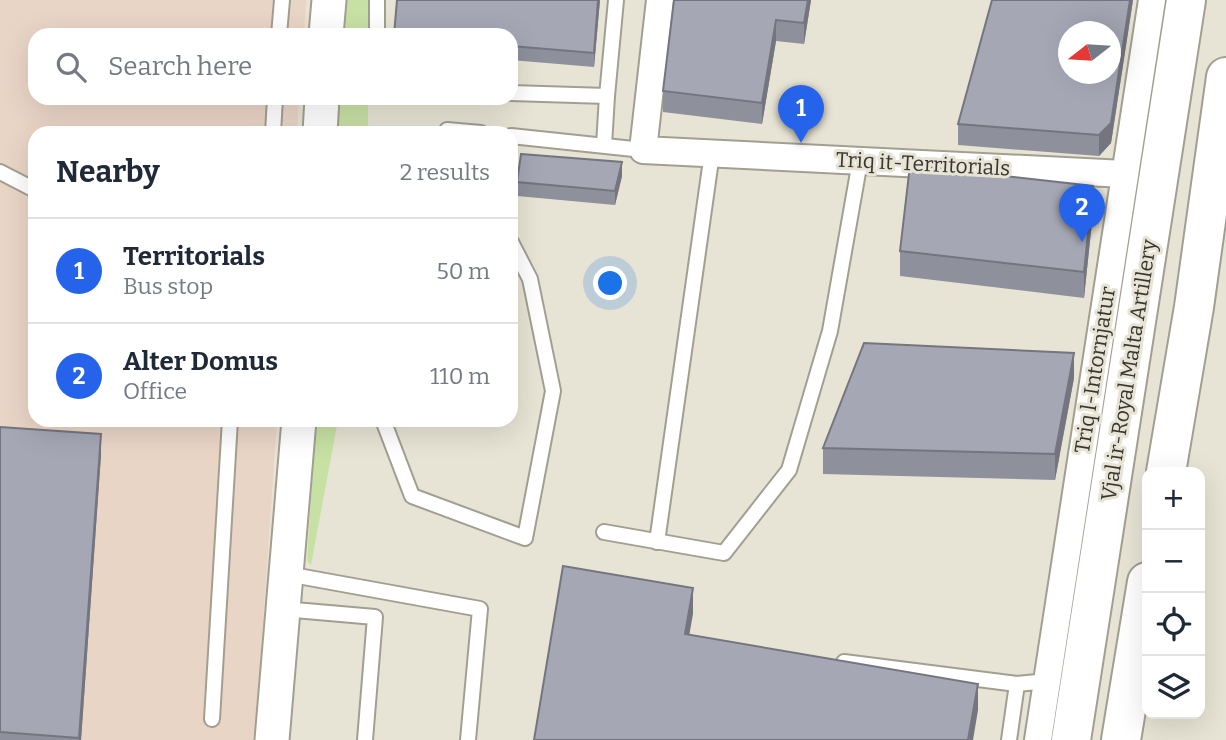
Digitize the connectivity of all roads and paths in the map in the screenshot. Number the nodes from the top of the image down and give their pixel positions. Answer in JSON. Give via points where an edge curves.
{"nodes":[{"id":1,"x":282,"y":0,"type":"edge"},
{"id":2,"x":329,"y":0,"type":"edge"},
{"id":3,"x":377,"y":0,"type":"edge"},
{"id":4,"x":616,"y":0,"type":"edge"},
{"id":5,"x":660,"y":0,"type":"edge"},
{"id":6,"x":1152,"y":0,"type":"edge"},
{"id":7,"x":1186,"y":0,"type":"edge"},
{"id":8,"x":280,"y":28,"type":"edge"},
{"id":9,"x":327,"y":28,"type":"edge"},
{"id":10,"x":377,"y":28,"type":"edge"},
{"id":11,"x":1226,"y":77,"type":"edge"},
{"id":12,"x":518,"y":93,"type":"edge"},
{"id":13,"x":607,"y":96,"type":"junction"},
{"id":14,"x":275,"y":105,"type":"edge"},
{"id":15,"x":322,"y":105,"type":"edge"},
{"id":16,"x":273,"y":126,"type":"edge"},
{"id":17,"x":320,"y":126,"type":"edge"},
{"id":18,"x":518,"y":137,"type":"edge"},
{"id":19,"x":604,"y":145,"type":"junction"},
{"id":20,"x":643,"y":149,"type":"junction"},
{"id":21,"x":712,"y":153,"type":"junction"},
{"id":22,"x":860,"y":160,"type":"junction"},
{"id":23,"x":0,"y":172,"type":"edge"},
{"id":24,"x":1125,"y":174,"type":"junction"},
{"id":25,"x":28,"y":186,"type":"edge"},
{"id":26,"x":518,"y":256,"type":"edge"},
{"id":27,"x":230,"y":427,"type":"edge"},
{"id":28,"x":298,"y":427,"type":"edge"},
{"id":29,"x":386,"y":427,"type":"edge"},
{"id":30,"x":1167,"y":467,"type":"edge"},
{"id":31,"x":604,"y":532,"type":"dead end"},
{"id":32,"x":657,"y":542,"type":"junction"},
{"id":33,"x":287,"y":574,"type":"junction"},
{"id":34,"x":1145,"y":593,"type":"edge"},
{"id":35,"x":283,"y":608,"type":"junction"},
{"id":36,"x":824,"y":660,"type":"edge"},
{"id":37,"x":1047,"y":681,"type":"junction"},
{"id":38,"x":1017,"y":684,"type":"junction"},
{"id":39,"x":212,"y":719,"type":"dead end"},
{"id":40,"x":272,"y":740,"type":"edge"},
{"id":41,"x":365,"y":740,"type":"edge"},
{"id":42,"x":468,"y":740,"type":"edge"},
{"id":43,"x":1009,"y":740,"type":"edge"},
{"id":44,"x":1038,"y":740,"type":"edge"},
{"id":45,"x":1071,"y":740,"type":"edge"},
{"id":46,"x":1121,"y":740,"type":"edge"}],
"edges":[{"from":1,"to":8,"type":"lane"},
{"from":2,"to":9,"type":"street"},
{"from":3,"to":10,"type":"lane"},
{"from":4,"to":13,"type":"lane"},
{"from":5,"to":20,"type":"street"},
{"from":6,"to":24,"type":"street","name":"Triq l-Intornjatur"},
{"from":7,"to":45,"type":"highway","name":"Vjal ir-Royal Malta Artillery"},
{"from":11,"to":30,"type":"highway"},
{"from":12,"to":13,"type":"lane"},
{"from":13,"to":19,"type":"lane"},
{"from":14,"to":16,"type":"lane"},
{"from":15,"to":17,"type":"street"},
{"from":18,"to":19,"type":"lane","name":"Triq it-Territorials"},
{"from":19,"to":20,"type":"lane","name":"Triq it-Territorials"},
{"from":20,"to":21,"type":"street","name":"Triq it-Territorials"},
{"from":21,"to":22,"type":"street","name":"Triq it-Territorials"},
{"from":21,"to":32,"type":"lane"},
{"from":22,"to":24,"type":"street","name":"Triq it-Territorials"},
{"from":22,"to":32,"type":"lane","via":[[830,331],[789,470],[724,553]]},
{"from":23,"to":25,"type":"lane"},
{"from":24,"to":37,"type":"street","name":"Triq l-Intornjatur"},
{"from":26,"to":29,"type":"lane","via":[[530,279],[553,391],[524,538],[412,496]]},
{"from":27,"to":39,"type":"lane"},
{"from":28,"to":33,"type":"street"},
{"from":31,"to":32,"type":"lane"},
{"from":33,"to":35,"type":"street"},
{"from":33,"to":42,"type":"lane","via":[[480,609]]},
{"from":34,"to":46,"type":"highway"},
{"from":35,"to":40,"type":"street"},
{"from":35,"to":41,"type":"lane","via":[[375,617]]},
{"from":36,"to":38,"type":"lane"},
{"from":37,"to":38,"type":"lane"},
{"from":37,"to":44,"type":"street","name":"Triq l-Intornjatur"},
{"from":38,"to":43,"type":"lane"}]}
